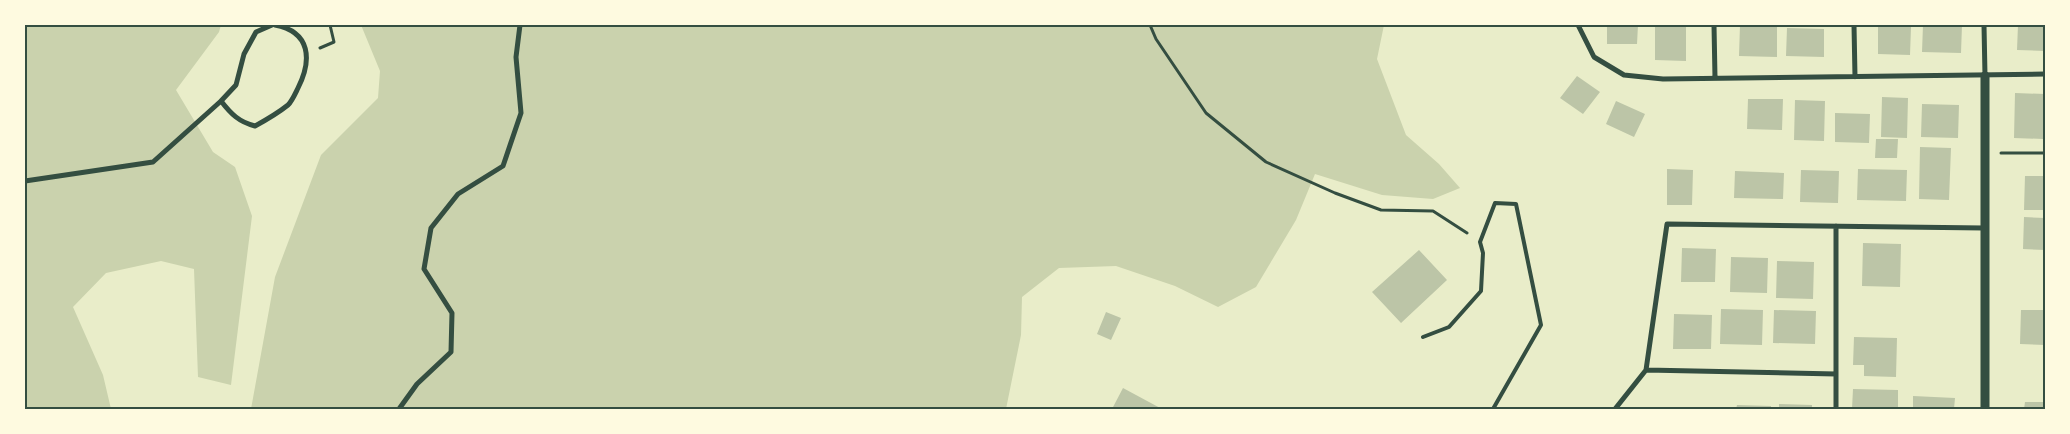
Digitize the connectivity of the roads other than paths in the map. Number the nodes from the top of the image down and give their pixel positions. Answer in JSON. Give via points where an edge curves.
{"nodes":[{"id":1,"x":274,"y":25,"type":"edge"},
{"id":2,"x":520,"y":25,"type":"edge"},
{"id":3,"x":1578,"y":25,"type":"edge"},
{"id":4,"x":1714,"y":25,"type":"edge"},
{"id":5,"x":1854,"y":25,"type":"edge"},
{"id":6,"x":1984,"y":25,"type":"edge"},
{"id":7,"x":2045,"y":74,"type":"edge"},
{"id":8,"x":1985,"y":76,"type":"junction"},
{"id":9,"x":1855,"y":77,"type":"junction"},
{"id":10,"x":1715,"y":78,"type":"junction"},
{"id":11,"x":221,"y":101,"type":"junction"},
{"id":12,"x":25,"y":180,"type":"edge"},
{"id":13,"x":1836,"y":226,"type":"junction"},
{"id":14,"x":1984,"y":228,"type":"junction"},
{"id":15,"x":1423,"y":338,"type":"dead end"},
{"id":16,"x":1646,"y":370,"type":"junction"},
{"id":17,"x":1836,"y":374,"type":"junction"},
{"id":18,"x":399,"y":409,"type":"edge"},
{"id":19,"x":1493,"y":409,"type":"edge"},
{"id":20,"x":1615,"y":409,"type":"edge"},
{"id":21,"x":1836,"y":409,"type":"edge"},
{"id":22,"x":1985,"y":409,"type":"edge"}],
"edges":[{"from":1,"to":11,"type":"street","via":[[256,32],[244,54],[236,85]]},
{"from":1,"to":11,"type":"street","via":[[290,28],[300,38],[307,53],[301,81],[290,104],[255,126],[230,114]]},
{"from":2,"to":18,"type":"street","via":[[516,57],[521,113],[504,166],[458,194],[431,228],[424,269],[452,313],[451,352],[417,384]]},
{"from":3,"to":10,"type":"street","via":[[1594,57],[1624,75],[1662,79]]},
{"from":4,"to":10,"type":"street"},
{"from":5,"to":9,"type":"street"},
{"from":6,"to":8,"type":"street"},
{"from":7,"to":8,"type":"street"},
{"from":8,"to":9,"type":"street"},
{"from":8,"to":14,"type":"street"},
{"from":9,"to":10,"type":"street"},
{"from":11,"to":12,"type":"street","via":[[153,162]]},
{"from":13,"to":14,"type":"street"},
{"from":13,"to":16,"type":"street","via":[[1667,224]]},
{"from":13,"to":17,"type":"street"},
{"from":14,"to":22,"type":"street"},
{"from":15,"to":19,"type":"lane","via":[[1449,327],[1481,291],[1483,253],[1480,242],[1495,203],[1516,204],[1541,325]]},
{"from":16,"to":17,"type":"street"},
{"from":16,"to":20,"type":"street"},
{"from":17,"to":21,"type":"street"}]}
